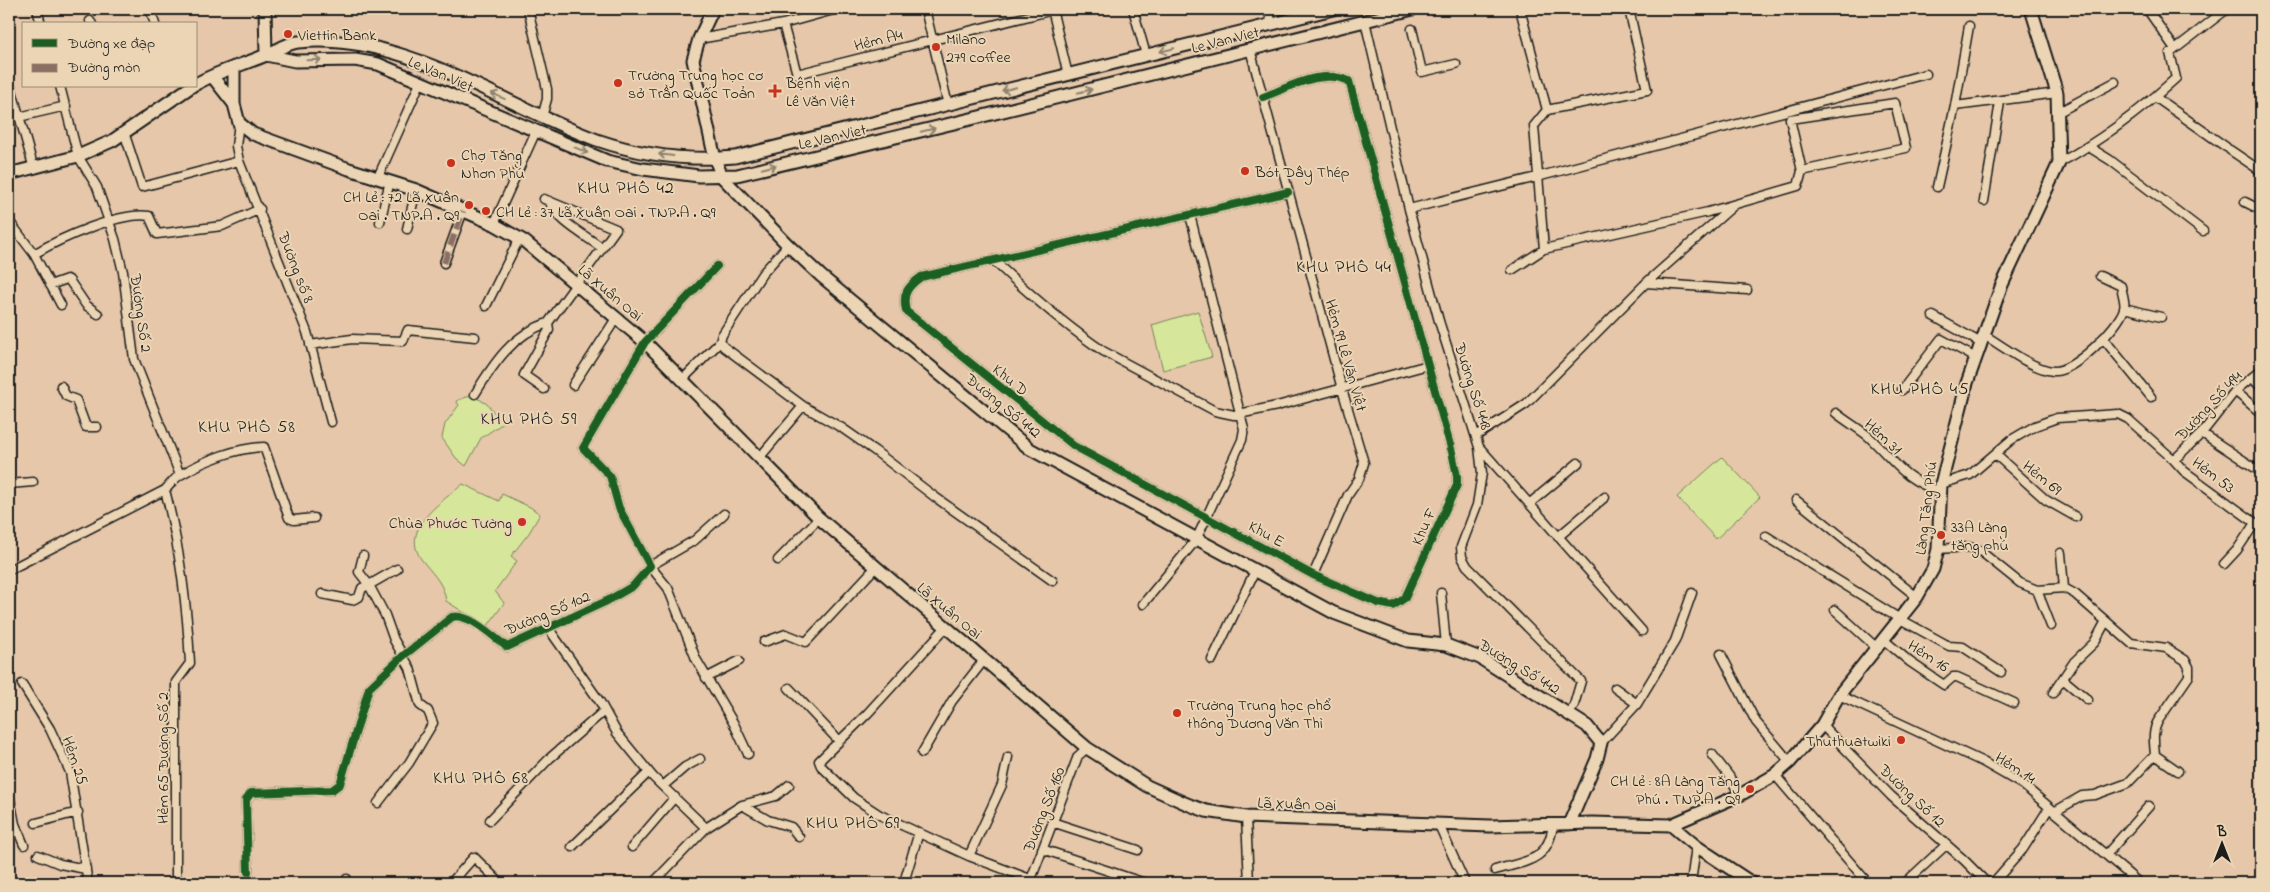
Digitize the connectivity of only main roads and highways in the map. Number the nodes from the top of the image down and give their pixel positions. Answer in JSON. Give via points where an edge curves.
{"nodes":[{"id":1,"x":265,"y":9,"type":"edge"},
{"id":2,"x":713,"y":9,"type":"edge"},
{"id":3,"x":1332,"y":9,"type":"edge"},
{"id":4,"x":1362,"y":9,"type":"edge"},
{"id":5,"x":1413,"y":9,"type":"edge"},
{"id":6,"x":2034,"y":10,"type":"edge"},
{"id":7,"x":1365,"y":21,"type":"junction"},
{"id":8,"x":1272,"y":24,"type":"junction"},
{"id":9,"x":1337,"y":28,"type":"junction"},
{"id":10,"x":1276,"y":43,"type":"junction"},
{"id":11,"x":266,"y":56,"type":"junction"},
{"id":12,"x":428,"y":64,"type":"junction"},
{"id":13,"x":234,"y":67,"type":"junction"},
{"id":14,"x":212,"y":76,"type":"junction"},
{"id":15,"x":421,"y":81,"type":"junction"},
{"id":16,"x":198,"y":83,"type":"edge"},
{"id":17,"x":186,"y":88,"type":"edge"},
{"id":18,"x":234,"y":104,"type":"junction"},
{"id":19,"x":948,"y":105,"type":"junction"},
{"id":20,"x":542,"y":117,"type":"junction"},
{"id":21,"x":953,"y":124,"type":"junction"},
{"id":22,"x":536,"y":131,"type":"junction"},
{"id":23,"x":715,"y":159,"type":"junction"},
{"id":24,"x":9,"y":174,"type":"edge"},
{"id":25,"x":722,"y":177,"type":"junction"},
{"id":26,"x":1569,"y":824,"type":"junction"},
{"id":27,"x":1671,"y":825,"type":"junction"},
{"id":28,"x":1752,"y":883,"type":"edge"}],
"edges":[{"from":1,"to":11,"type":"main road"},
{"from":2,"to":23,"type":"main road","via":[[693,60]]},
{"from":3,"to":8,"type":"main road","name":"Le Van Viet"},
{"from":3,"to":9,"type":"main road"},
{"from":4,"to":7,"type":"main road"},
{"from":5,"to":7,"type":"main road","name":"Le Van Viet"},
{"from":6,"to":27,"type":"main road","name":"Làng Tăng Phú","via":[[2057,94],[2059,163],[2001,288],[1960,408],[1941,488],[1934,569],[1917,598],[1839,695],[1822,725],[1790,762],[1776,775],[1740,795]]},
{"from":7,"to":9,"type":"main road","name":"Le Van Viet"},
{"from":8,"to":10,"type":"main road"},
{"from":8,"to":19,"type":"main road","name":"Le Van Viet","one_way":true},
{"from":9,"to":10,"type":"main road","name":"Le Van Viet"},
{"from":21,"to":10,"type":"main road","name":"Le Van Viet","one_way":true},
{"from":11,"to":12,"type":"main road","name":"Le Van Viet","via":[[296,42],[340,41],[383,48]]},
{"from":11,"to":13,"type":"main road","name":"Le Van Viet"},
{"from":11,"to":15,"type":"main road","name":"Le Van Viet","one_way":true,"via":[[295,61],[356,60],[378,64]]},
{"from":12,"to":15,"type":"main road"},
{"from":20,"to":12,"type":"main road","name":"Le Van Viet","one_way":true},
{"from":13,"to":14,"type":"main road","name":"Le Van Viet"},
{"from":13,"to":18,"type":"main road"},
{"from":14,"to":16,"type":"main road","name":"Le Van Viet"},
{"from":14,"to":18,"type":"main road"},
{"from":15,"to":22,"type":"main road","name":"Le Van Viet"},
{"from":17,"to":24,"type":"main road","via":[[112,141],[78,156]]},
{"from":18,"to":26,"type":"main road","name":"Lã Xuân Oai","via":[[239,123],[253,134],[416,190],[519,238],[645,342],[819,518],[874,568],[1088,748],[1147,786],[1206,810],[1246,817],[1439,824]]},
{"from":19,"to":21,"type":"main road"},
{"from":19,"to":23,"type":"main road","name":"Le Van Viet","via":[[736,157]]},
{"from":20,"to":22,"type":"main road"},
{"from":23,"to":20,"type":"main road","name":"Le Van Viet","one_way":true,"via":[[648,153],[598,140]]},
{"from":25,"to":21,"type":"main road","name":"Le Van Viet","one_way":true},
{"from":22,"to":25,"type":"main road","name":"Le Van Viet","one_way":true,"via":[[620,164]]},
{"from":23,"to":25,"type":"main road"},
{"from":25,"to":26,"type":"main road","name":"Đường Số 442","via":[[788,245],[1030,449],[1334,613],[1408,642],[1446,645],[1480,658],[1587,726],[1601,743]]},
{"from":26,"to":27,"type":"main road","name":"Lã Xuân Oai"},
{"from":27,"to":28,"type":"main road","via":[[1696,846]]}]}
